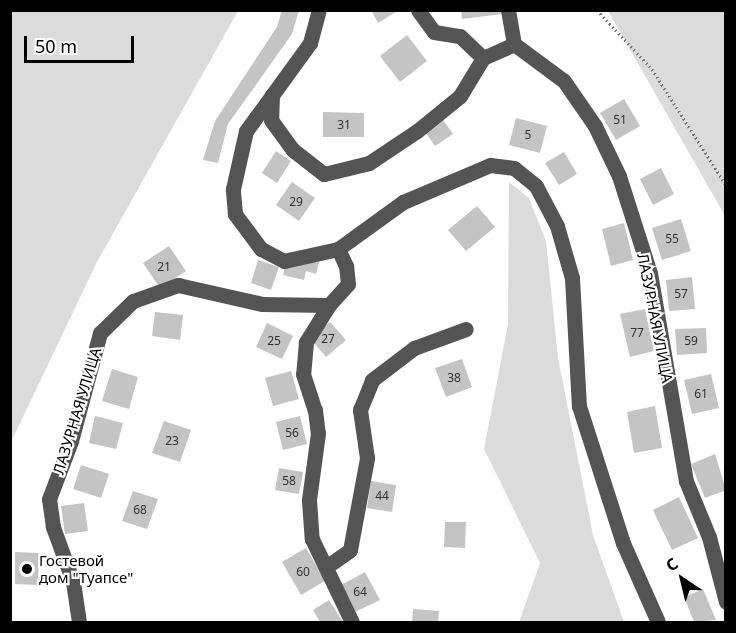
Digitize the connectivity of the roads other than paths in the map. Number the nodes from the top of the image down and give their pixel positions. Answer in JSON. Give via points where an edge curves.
{"nodes":[{"id":1,"x":319,"y":10,"type":"edge"},
{"id":2,"x":418,"y":10,"type":"edge"},
{"id":3,"x":508,"y":10,"type":"edge"},
{"id":4,"x":514,"y":44,"type":"junction"},
{"id":5,"x":483,"y":58,"type":"junction"},
{"id":6,"x":272,"y":95,"type":"junction"},
{"id":7,"x":338,"y":249,"type":"junction"},
{"id":8,"x":329,"y":305,"type":"junction"},
{"id":9,"x":466,"y":329,"type":"dead end"},
{"id":10,"x":326,"y":567,"type":"junction"},
{"id":11,"x":726,"y":602,"type":"edge"},
{"id":12,"x":79,"y":622,"type":"edge"},
{"id":13,"x":352,"y":622,"type":"edge"},
{"id":14,"x":658,"y":622,"type":"edge"}],
"edges":[{"from":1,"to":6,"type":"street","via":[[310,43]]},
{"from":2,"to":5,"type":"street","via":[[434,32],[460,36]]},
{"from":3,"to":4,"type":"street"},
{"from":4,"to":5,"type":"street"},
{"from":4,"to":11,"type":"street","name":"ЛАЗУРНАЯ УЛИЦА","via":[[564,81],[595,126],[619,176],[650,273],[686,481],[709,537]]},
{"from":5,"to":6,"type":"street","via":[[460,96],[417,131],[369,163],[324,174],[293,150],[272,120]]},
{"from":6,"to":7,"type":"street","via":[[246,131],[233,189],[235,214],[261,249],[284,261]]},
{"from":7,"to":8,"type":"street","via":[[346,266],[348,284]]},
{"from":7,"to":14,"type":"street","via":[[403,202],[490,165],[514,168],[536,186],[557,226],[573,278],[579,406],[623,543]]},
{"from":8,"to":10,"type":"street","via":[[306,342],[303,374],[318,433],[309,500],[312,539]]},
{"from":8,"to":12,"type":"street","name":"ЛАЗУРНАЯ УЛИЦА","via":[[261,304],[178,285],[133,301],[100,333],[71,441],[49,500],[53,527],[73,582]]},
{"from":9,"to":10,"type":"street","via":[[414,348],[372,380],[360,410],[366,458],[350,550]]},
{"from":10,"to":13,"type":"street"}]}
